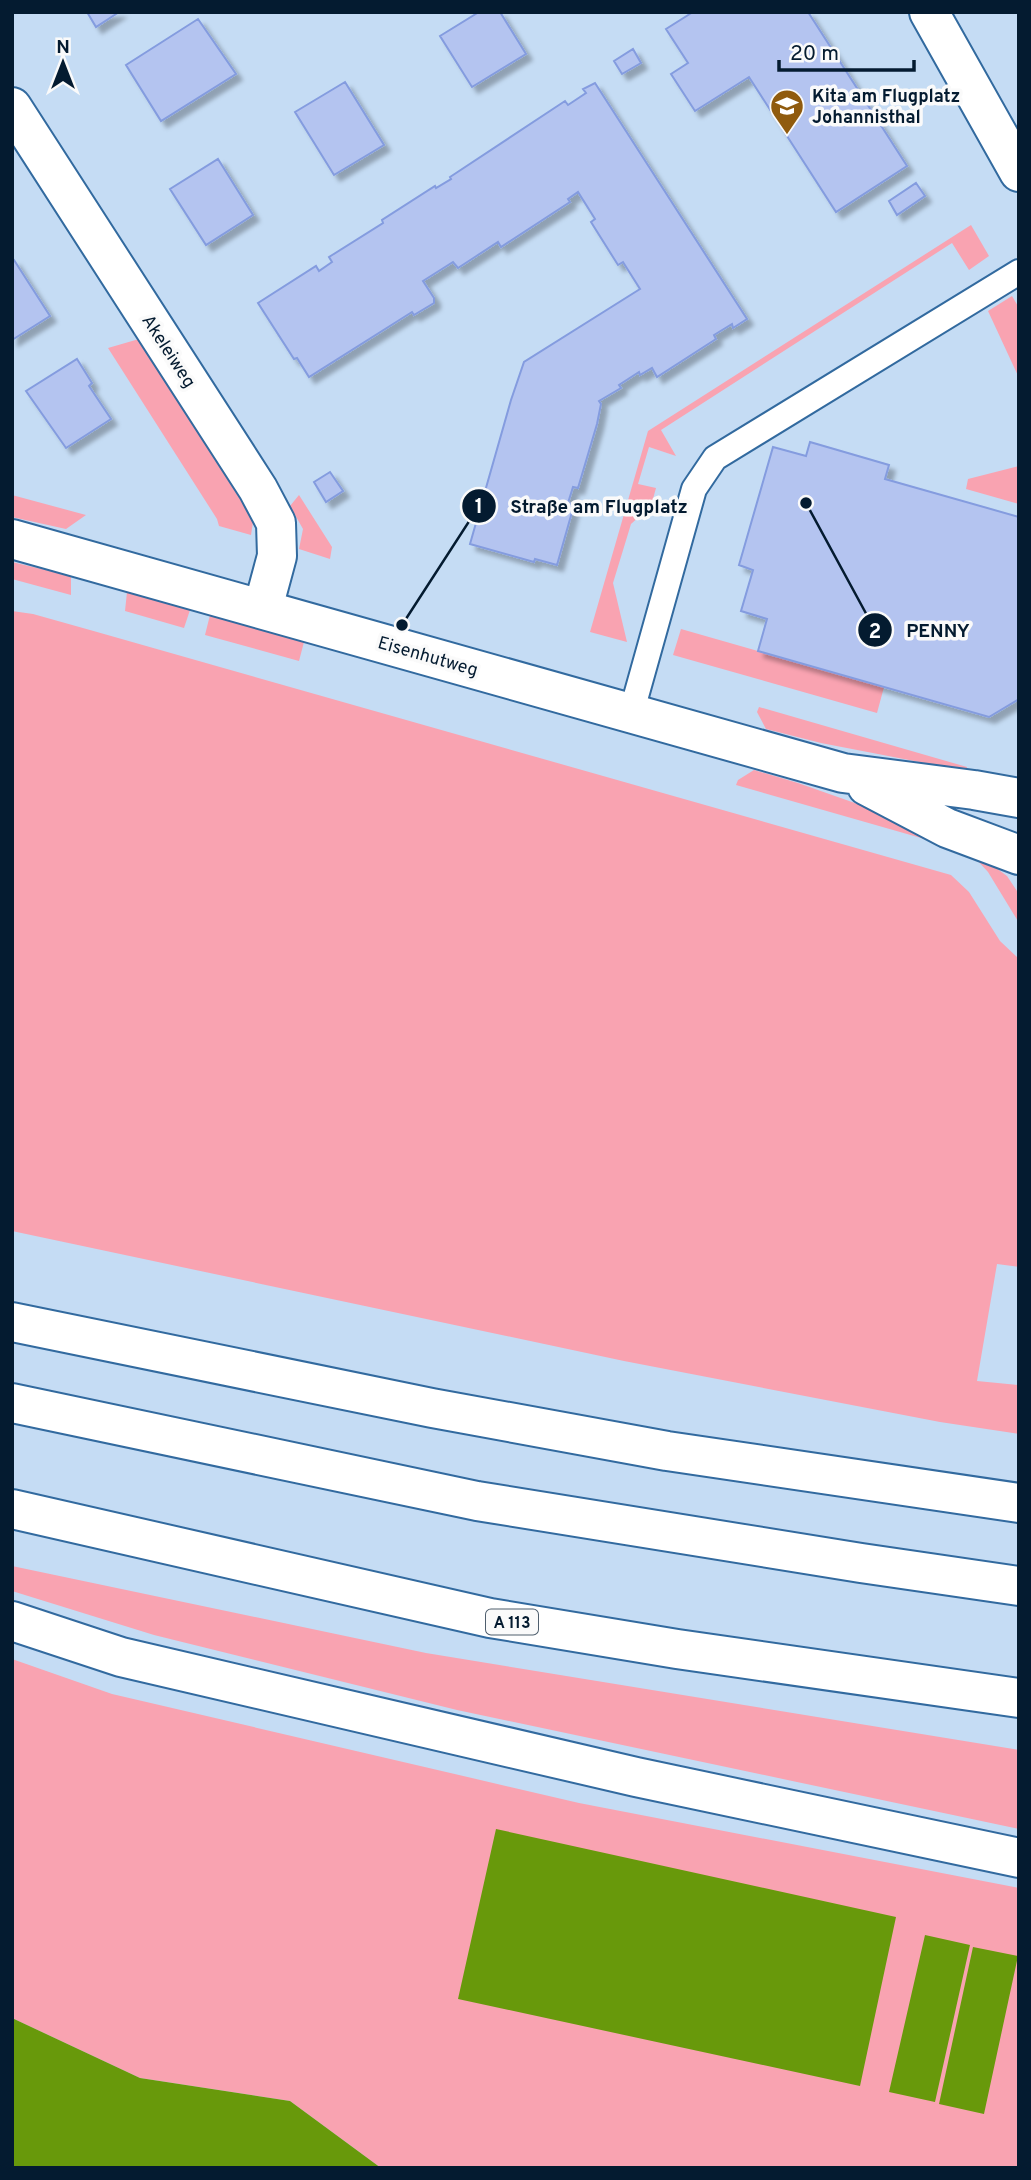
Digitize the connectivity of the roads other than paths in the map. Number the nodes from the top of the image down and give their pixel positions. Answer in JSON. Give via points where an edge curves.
{"nodes":[{"id":1,"x":929,"y":12,"type":"edge"},
{"id":2,"x":12,"y":107,"type":"edge"},
{"id":3,"x":1019,"y":172,"type":"edge"},
{"id":4,"x":1019,"y":272,"type":"edge"},
{"id":5,"x":12,"y":540,"type":"edge"},
{"id":6,"x":262,"y":608,"type":"junction"},
{"id":7,"x":631,"y":714,"type":"junction"},
{"id":8,"x":843,"y":773,"type":"junction"},
{"id":9,"x":1019,"y":798,"type":"edge"},
{"id":10,"x":1019,"y":855,"type":"edge"},
{"id":11,"x":12,"y":1322,"type":"edge"},
{"id":12,"x":12,"y":1403,"type":"edge"},
{"id":13,"x":1019,"y":1503,"type":"edge"},
{"id":14,"x":12,"y":1509,"type":"edge"},
{"id":15,"x":1019,"y":1586,"type":"edge"},
{"id":16,"x":12,"y":1621,"type":"edge"},
{"id":17,"x":1019,"y":1698,"type":"edge"},
{"id":18,"x":1019,"y":1858,"type":"edge"}],
"edges":[{"from":1,"to":3,"type":"main road"},
{"from":2,"to":6,"type":"main road","name":"Akeleiweg","via":[[276,523],[277,556]]},
{"from":4,"to":7,"type":"lane","via":[[715,458],[694,489]]},
{"from":5,"to":6,"type":"main road","name":"Eisenhutweg"},
{"from":6,"to":7,"type":"main road","name":"Eisenhutweg"},
{"from":7,"to":8,"type":"main road","name":"Eisenhutweg"},
{"from":8,"to":9,"type":"main road","name":"Eisenhutweg"},
{"from":8,"to":10,"type":"main road","name":"Eisenhutweg","via":[[947,828]]},
{"from":11,"to":13,"type":"main road","via":[[667,1451]]},
{"from":12,"to":15,"type":"main road","via":[[477,1501]]},
{"from":14,"to":17,"type":"main road","number":"A 113","via":[[490,1618]]},
{"from":16,"to":18,"type":"main road","via":[[121,1657],[636,1776]]}]}
